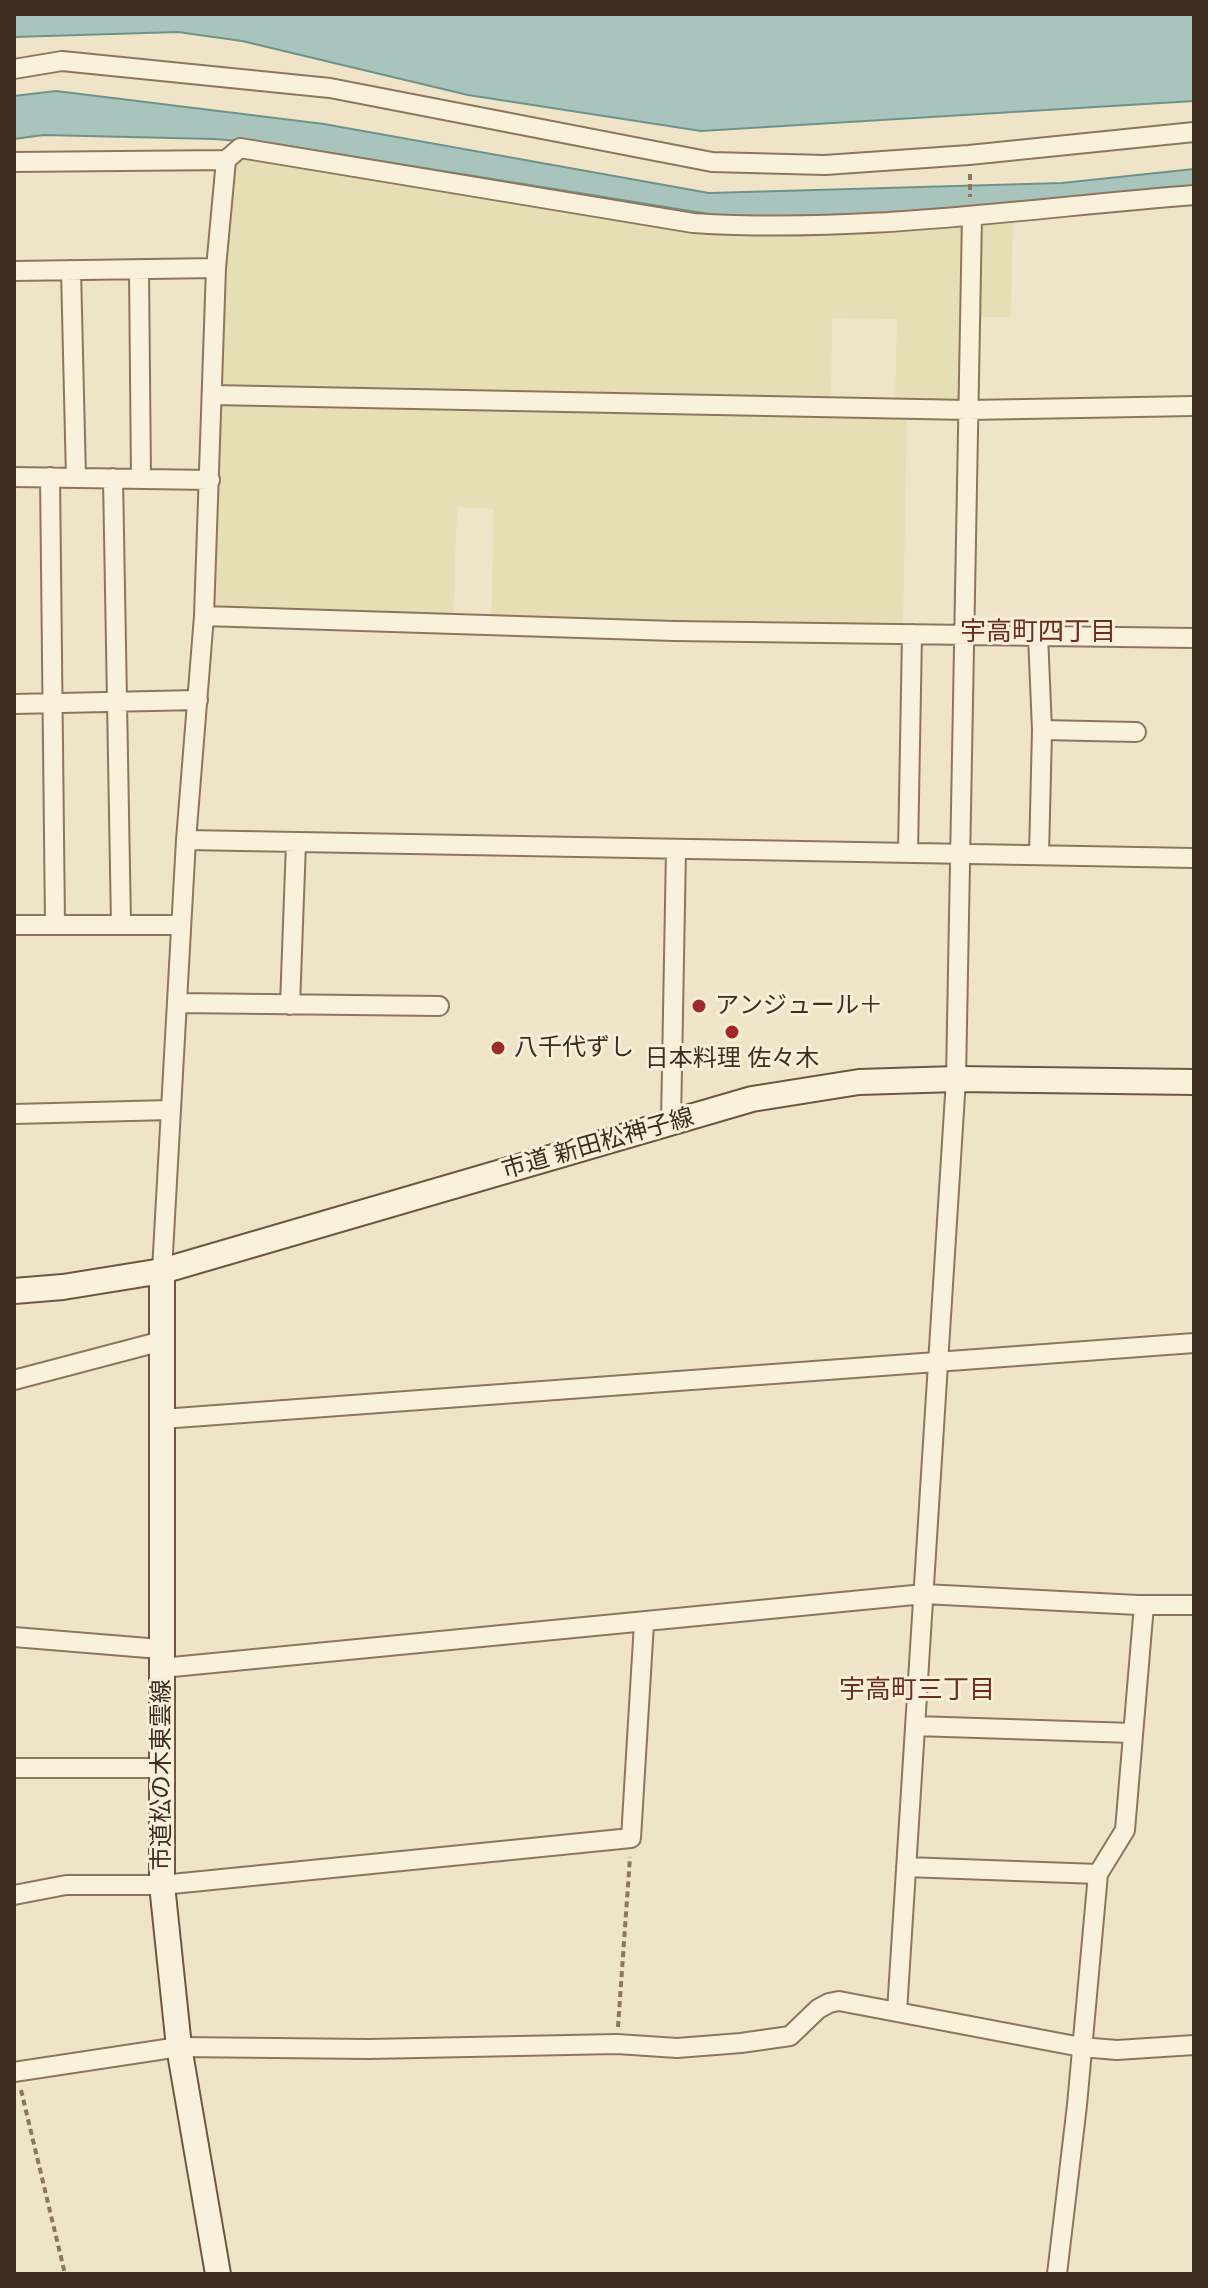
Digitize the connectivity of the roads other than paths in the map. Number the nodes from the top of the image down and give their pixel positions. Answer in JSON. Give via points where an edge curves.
{"nodes":[{"id":1,"x":14,"y":69,"type":"edge"},
{"id":2,"x":1194,"y":132,"type":"edge"},
{"id":3,"x":226,"y":160,"type":"junction"},
{"id":4,"x":14,"y":162,"type":"edge"},
{"id":5,"x":1194,"y":195,"type":"edge"},
{"id":6,"x":971,"y":212,"type":"junction"},
{"id":7,"x":216,"y":268,"type":"junction"},
{"id":8,"x":71,"y":270,"type":"junction"},
{"id":9,"x":139,"y":270,"type":"junction"},
{"id":10,"x":14,"y":271,"type":"edge"},
{"id":11,"x":212,"y":395,"type":"junction"},
{"id":12,"x":1194,"y":406,"type":"edge"},
{"id":13,"x":968,"y":410,"type":"junction"},
{"id":14,"x":14,"y":477,"type":"edge"},
{"id":15,"x":50,"y":477,"type":"junction"},
{"id":16,"x":76,"y":478,"type":"junction"},
{"id":17,"x":113,"y":478,"type":"junction"},
{"id":18,"x":141,"y":479,"type":"junction"},
{"id":19,"x":210,"y":480,"type":"junction"},
{"id":20,"x":204,"y":616,"type":"junction"},
{"id":21,"x":912,"y":634,"type":"junction"},
{"id":22,"x":963,"y":635,"type":"junction"},
{"id":23,"x":1038,"y":635,"type":"junction"},
{"id":24,"x":1194,"y":638,"type":"edge"},
{"id":25,"x":198,"y":700,"type":"junction"},
{"id":26,"x":117,"y":701,"type":"junction"},
{"id":27,"x":52,"y":703,"type":"junction"},
{"id":28,"x":14,"y":704,"type":"edge"},
{"id":29,"x":1042,"y":730,"type":"junction"},
{"id":30,"x":1136,"y":732,"type":"dead end"},
{"id":31,"x":186,"y":840,"type":"junction"},
{"id":32,"x":296,"y":843,"type":"junction"},
{"id":33,"x":676,"y":849,"type":"junction"},
{"id":34,"x":908,"y":853,"type":"junction"},
{"id":35,"x":960,"y":854,"type":"junction"},
{"id":36,"x":1039,"y":855,"type":"junction"},
{"id":37,"x":1194,"y":858,"type":"edge"},
{"id":38,"x":55,"y":924,"type":"junction"},
{"id":39,"x":121,"y":924,"type":"junction"},
{"id":40,"x":14,"y":925,"type":"edge"},
{"id":41,"x":181,"y":925,"type":"junction"},
{"id":42,"x":179,"y":1003,"type":"junction"},
{"id":43,"x":290,"y":1005,"type":"junction"},
{"id":44,"x":439,"y":1006,"type":"dead end"},
{"id":45,"x":956,"y":1079,"type":"junction"},
{"id":46,"x":1194,"y":1082,"type":"edge"},
{"id":47,"x":170,"y":1110,"type":"junction"},
{"id":48,"x":14,"y":1114,"type":"edge"},
{"id":49,"x":671,"y":1122,"type":"junction"},
{"id":50,"x":162,"y":1271,"type":"junction"},
{"id":51,"x":14,"y":1291,"type":"edge"},
{"id":52,"x":162,"y":1341,"type":"junction"},
{"id":53,"x":1194,"y":1343,"type":"edge"},
{"id":54,"x":938,"y":1362,"type":"junction"},
{"id":55,"x":14,"y":1380,"type":"edge"},
{"id":56,"x":162,"y":1419,"type":"junction"},
{"id":57,"x":924,"y":1594,"type":"junction"},
{"id":58,"x":1144,"y":1605,"type":"junction"},
{"id":59,"x":1194,"y":1605,"type":"edge"},
{"id":60,"x":644,"y":1623,"type":"junction"},
{"id":61,"x":14,"y":1637,"type":"edge"},
{"id":62,"x":161,"y":1659,"type":"junction"},
{"id":63,"x":915,"y":1726,"type":"junction"},
{"id":64,"x":1133,"y":1733,"type":"junction"},
{"id":65,"x":14,"y":1768,"type":"edge"},
{"id":66,"x":160,"y":1768,"type":"junction"},
{"id":67,"x":906,"y":1867,"type":"junction"},
{"id":68,"x":1098,"y":1874,"type":"junction"},
{"id":69,"x":162,"y":1885,"type":"junction"},
{"id":70,"x":14,"y":1895,"type":"edge"},
{"id":71,"x":897,"y":2012,"type":"junction"},
{"id":72,"x":1194,"y":2045,"type":"edge"},
{"id":73,"x":179,"y":2047,"type":"junction"},
{"id":74,"x":1081,"y":2047,"type":"junction"},
{"id":75,"x":15,"y":2072,"type":"edge"},
{"id":76,"x":218,"y":2274,"type":"edge"},
{"id":77,"x":1057,"y":2274,"type":"edge"}],
"edges":[{"from":1,"to":2,"type":"street","via":[[62,61],[330,88],[712,162],[825,165]]},
{"from":3,"to":4,"type":"street"},
{"from":3,"to":6,"type":"street","via":[[240,148],[693,223],[826,226]]},
{"from":3,"to":7,"type":"street"},
{"from":5,"to":6,"type":"street"},
{"from":6,"to":13,"type":"street"},
{"from":7,"to":9,"type":"street"},
{"from":7,"to":11,"type":"street"},
{"from":8,"to":9,"type":"street"},
{"from":8,"to":10,"type":"street"},
{"from":8,"to":16,"type":"street"},
{"from":9,"to":18,"type":"street"},
{"from":11,"to":13,"type":"street"},
{"from":11,"to":19,"type":"street"},
{"from":12,"to":13,"type":"street"},
{"from":13,"to":22,"type":"street"},
{"from":14,"to":15,"type":"street"},
{"from":15,"to":16,"type":"street"},
{"from":15,"to":27,"type":"street"},
{"from":16,"to":17,"type":"street"},
{"from":17,"to":18,"type":"street"},
{"from":17,"to":26,"type":"street"},
{"from":18,"to":19,"type":"street"},
{"from":19,"to":20,"type":"street"},
{"from":20,"to":21,"type":"street"},
{"from":20,"to":25,"type":"street"},
{"from":21,"to":22,"type":"street"},
{"from":21,"to":34,"type":"street"},
{"from":22,"to":23,"type":"street"},
{"from":22,"to":35,"type":"street"},
{"from":23,"to":24,"type":"street"},
{"from":23,"to":29,"type":"street"},
{"from":25,"to":26,"type":"street"},
{"from":25,"to":31,"type":"street"},
{"from":26,"to":27,"type":"street"},
{"from":26,"to":39,"type":"street"},
{"from":27,"to":28,"type":"street"},
{"from":27,"to":38,"type":"street"},
{"from":29,"to":30,"type":"street"},
{"from":29,"to":36,"type":"street"},
{"from":31,"to":32,"type":"street"},
{"from":31,"to":41,"type":"street"},
{"from":32,"to":33,"type":"street"},
{"from":32,"to":43,"type":"street"},
{"from":33,"to":34,"type":"street"},
{"from":33,"to":49,"type":"street"},
{"from":34,"to":35,"type":"street"},
{"from":35,"to":36,"type":"street"},
{"from":35,"to":45,"type":"street"},
{"from":36,"to":37,"type":"street"},
{"from":38,"to":39,"type":"street"},
{"from":38,"to":40,"type":"street"},
{"from":39,"to":41,"type":"street"},
{"from":41,"to":42,"type":"street"},
{"from":42,"to":43,"type":"street"},
{"from":42,"to":47,"type":"street"},
{"from":43,"to":44,"type":"street"},
{"from":45,"to":46,"type":"street","name":"市道 新田松神子線"},
{"from":45,"to":49,"type":"street","name":"市道 新田松神子線","via":[[859,1082],[752,1099]]},
{"from":45,"to":54,"type":"street"},
{"from":47,"to":48,"type":"street"},
{"from":47,"to":50,"type":"street"},
{"from":49,"to":50,"type":"street","name":"市道 新田松神子線"},
{"from":50,"to":51,"type":"street","name":"市道 新田松神子線"},
{"from":50,"to":52,"type":"street","name":"市道松の木東雲線"},
{"from":52,"to":55,"type":"street"},
{"from":52,"to":56,"type":"street","name":"市道松の木東雲線"},
{"from":53,"to":54,"type":"street"},
{"from":54,"to":56,"type":"street"},
{"from":54,"to":57,"type":"street"},
{"from":56,"to":62,"type":"street","name":"市道松の木東雲線"},
{"from":57,"to":58,"type":"street"},
{"from":57,"to":60,"type":"street"},
{"from":57,"to":63,"type":"street"},
{"from":58,"to":59,"type":"street"},
{"from":58,"to":64,"type":"street"},
{"from":60,"to":62,"type":"street"},
{"from":60,"to":69,"type":"street","via":[[631,1838]]},
{"from":61,"to":62,"type":"street"},
{"from":62,"to":66,"type":"street","name":"市道松の木東雲線"},
{"from":63,"to":64,"type":"street"},
{"from":63,"to":67,"type":"street"},
{"from":64,"to":68,"type":"street","via":[[1125,1830]]},
{"from":65,"to":66,"type":"street"},
{"from":66,"to":69,"type":"street","name":"市道松の木東雲線"},
{"from":67,"to":68,"type":"street"},
{"from":67,"to":71,"type":"street"},
{"from":68,"to":74,"type":"street"},
{"from":69,"to":70,"type":"street","via":[[66,1885]]},
{"from":69,"to":73,"type":"street","name":"市道松の木東雲線"},
{"from":71,"to":73,"type":"street","via":[[839,2001],[818,2009],[790,2036],[677,2048]]},
{"from":71,"to":74,"type":"street"},
{"from":72,"to":74,"type":"street"},
{"from":73,"to":75,"type":"street"},
{"from":73,"to":76,"type":"street","name":"市道松の木東雲線"},
{"from":74,"to":77,"type":"street"}]}
